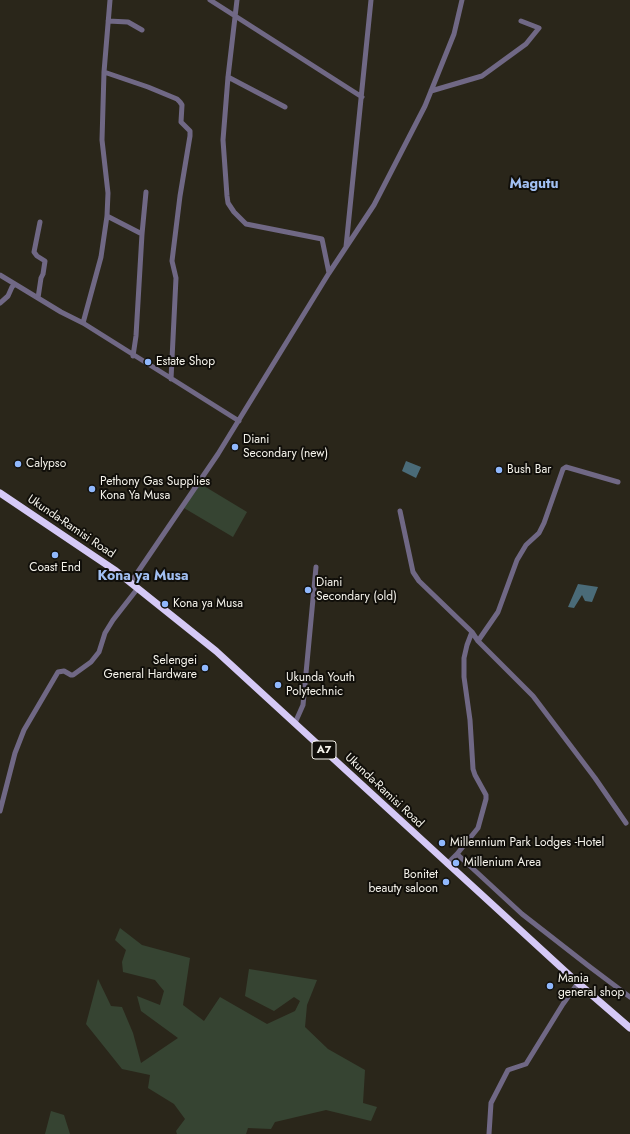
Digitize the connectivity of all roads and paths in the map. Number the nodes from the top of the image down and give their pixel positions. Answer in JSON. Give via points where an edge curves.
{"nodes":[{"id":1,"x":110,"y":0,"type":"edge"},
{"id":2,"x":210,"y":0,"type":"edge"},
{"id":3,"x":237,"y":0,"type":"edge"},
{"id":4,"x":371,"y":0,"type":"edge"},
{"id":5,"x":462,"y":0,"type":"edge"},
{"id":6,"x":236,"y":17,"type":"junction"},
{"id":7,"x":521,"y":20,"type":"dead end"},
{"id":8,"x":108,"y":21,"type":"junction"},
{"id":9,"x":142,"y":30,"type":"dead end"},
{"id":10,"x":104,"y":72,"type":"junction"},
{"id":11,"x":228,"y":77,"type":"junction"},
{"id":12,"x":431,"y":91,"type":"junction"},
{"id":13,"x":362,"y":97,"type":"junction"},
{"id":14,"x":285,"y":106,"type":"dead end"},
{"id":15,"x":146,"y":192,"type":"dead end"},
{"id":16,"x":107,"y":216,"type":"junction"},
{"id":17,"x":40,"y":222,"type":"dead end"},
{"id":18,"x":142,"y":234,"type":"junction"},
{"id":19,"x":346,"y":248,"type":"junction"},
{"id":20,"x":329,"y":274,"type":"junction"},
{"id":21,"x":0,"y":275,"type":"edge"},
{"id":22,"x":15,"y":284,"type":"junction"},
{"id":23,"x":38,"y":298,"type":"junction"},
{"id":24,"x":0,"y":303,"type":"edge"},
{"id":25,"x":83,"y":323,"type":"junction"},
{"id":26,"x":133,"y":356,"type":"junction"},
{"id":27,"x":171,"y":379,"type":"junction"},
{"id":28,"x":239,"y":421,"type":"junction"},
{"id":29,"x":618,"y":482,"type":"dead end"},
{"id":30,"x":0,"y":493,"type":"edge"},
{"id":31,"x":400,"y":511,"type":"dead end"},
{"id":32,"x":316,"y":567,"type":"dead end"},
{"id":33,"x":131,"y":582,"type":"junction"},
{"id":34,"x":138,"y":588,"type":"junction"},
{"id":35,"x":472,"y":632,"type":"junction"},
{"id":36,"x":478,"y":641,"type":"junction"},
{"id":37,"x":295,"y":723,"type":"junction"},
{"id":38,"x":0,"y":811,"type":"edge"},
{"id":39,"x":626,"y":823,"type":"dead end"},
{"id":40,"x":456,"y":854,"type":"junction"},
{"id":41,"x":447,"y":864,"type":"junction"},
{"id":42,"x":578,"y":983,"type":"junction"},
{"id":43,"x":630,"y":997,"type":"edge"},
{"id":44,"x":630,"y":1028,"type":"edge"},
{"id":45,"x":489,"y":1134,"type":"edge"}],
"edges":[{"from":1,"to":8,"type":"street"},
{"from":2,"to":6,"type":"street"},
{"from":3,"to":6,"type":"street"},
{"from":4,"to":13,"type":"street"},
{"from":5,"to":12,"type":"street","via":[[454,34]]},
{"from":6,"to":11,"type":"street"},
{"from":6,"to":13,"type":"street"},
{"from":7,"to":12,"type":"street","via":[[539,28],[526,44],[482,76]]},
{"from":8,"to":9,"type":"street","via":[[128,22]]},
{"from":8,"to":10,"type":"street"},
{"from":10,"to":16,"type":"street","via":[[102,140],[108,193]]},
{"from":10,"to":27,"type":"street","via":[[177,99],[182,105],[182,122],[190,131],[172,261],[176,278]]},
{"from":11,"to":14,"type":"street"},
{"from":11,"to":20,"type":"street","via":[[223,140],[228,204],[246,224],[322,238]]},
{"from":12,"to":19,"type":"street","via":[[374,204]]},
{"from":13,"to":19,"type":"street"},
{"from":15,"to":18,"type":"street"},
{"from":16,"to":18,"type":"street"},
{"from":16,"to":25,"type":"street","via":[[101,257]]},
{"from":17,"to":23,"type":"street","via":[[34,252],[45,261]]},
{"from":18,"to":26,"type":"street"},
{"from":19,"to":20,"type":"street"},
{"from":20,"to":28,"type":"street"},
{"from":21,"to":22,"type":"street"},
{"from":22,"to":23,"type":"street"},
{"from":22,"to":24,"type":"street"},
{"from":23,"to":25,"type":"street"},
{"from":25,"to":26,"type":"street"},
{"from":26,"to":27,"type":"street"},
{"from":27,"to":28,"type":"street"},
{"from":28,"to":33,"type":"street"},
{"from":29,"to":36,"type":"street","via":[[566,467],[563,469],[544,523],[517,560],[498,612]]},
{"from":30,"to":33,"type":"highway","name":"Ukunda-Ramisi Road","number":"A7"},
{"from":31,"to":35,"type":"street","via":[[413,572],[419,581]]},
{"from":32,"to":37,"type":"street","via":[[303,705]]},
{"from":33,"to":34,"type":"highway","name":"Ukunda-Ramisi Road","number":"A7"},
{"from":34,"to":37,"type":"highway","name":"Ukunda-Ramisi Road","number":"A7","via":[[216,651]]},
{"from":34,"to":38,"type":"street","via":[[113,620],[105,633],[99,652],[91,662],[74,675],[64,671],[58,672],[24,730]]},
{"from":35,"to":36,"type":"street"},
{"from":35,"to":40,"type":"street","via":[[464,658],[464,677],[473,769],[486,799],[478,828]]},
{"from":36,"to":39,"type":"street","via":[[533,696],[596,778]]},
{"from":37,"to":41,"type":"highway","name":"Ukunda-Ramisi Road","number":"A7"},
{"from":40,"to":41,"type":"street"},
{"from":40,"to":43,"type":"street","via":[[522,914]]},
{"from":41,"to":42,"type":"highway","name":"Ukunda-Ramisi Road","number":"A7"},
{"from":42,"to":44,"type":"highway","name":"Ukunda-Ramisi Road","number":"A7"},
{"from":42,"to":45,"type":"street","via":[[526,1064],[508,1070],[491,1103]]}]}
